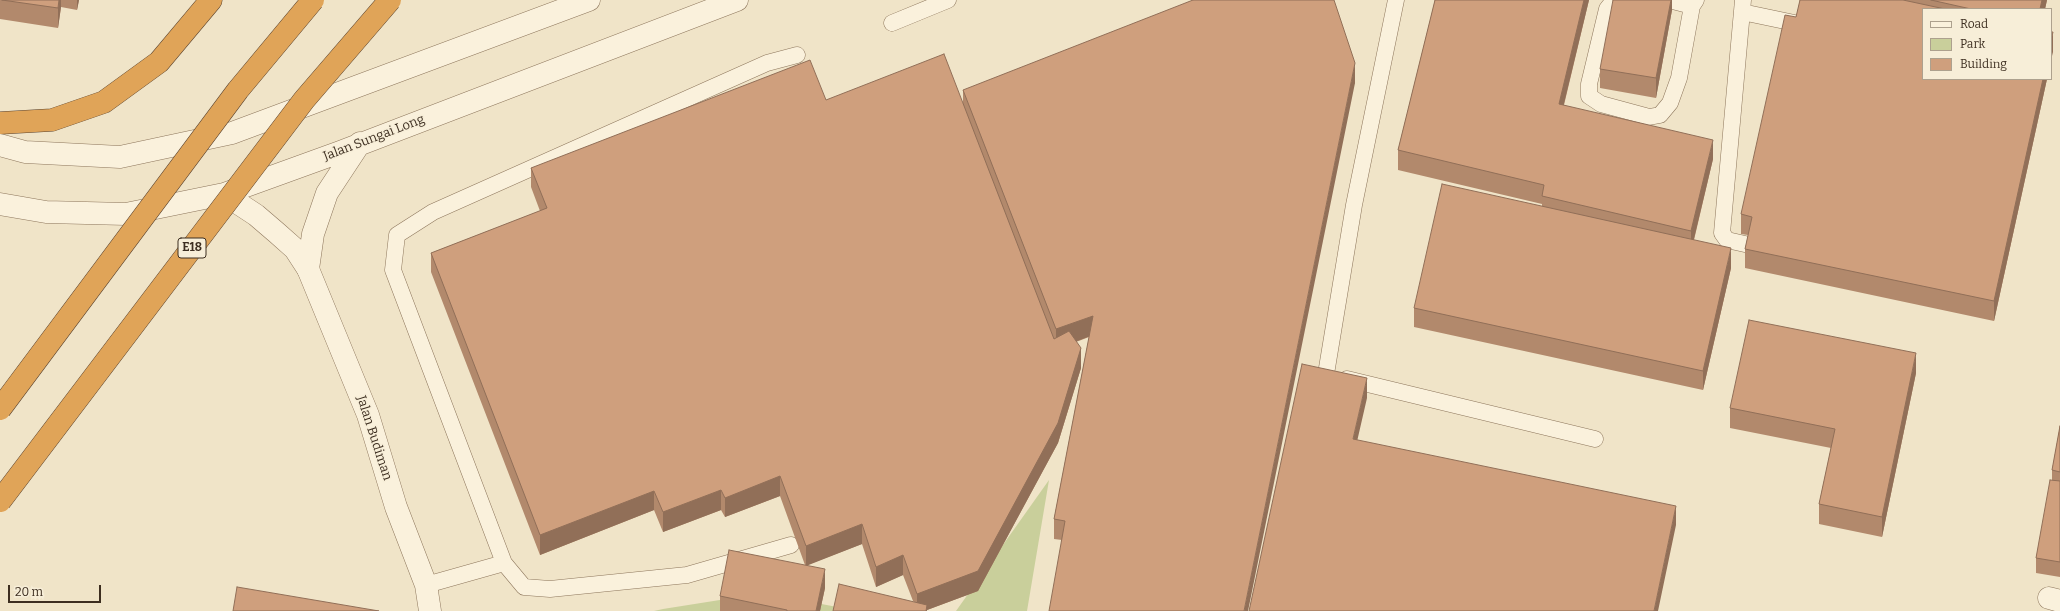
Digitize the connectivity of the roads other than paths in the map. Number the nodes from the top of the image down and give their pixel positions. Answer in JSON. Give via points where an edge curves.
{"nodes":[{"id":1,"x":211,"y":0,"type":"edge"},
{"id":2,"x":313,"y":0,"type":"edge"},
{"id":3,"x":390,"y":0,"type":"edge"},
{"id":4,"x":590,"y":0,"type":"edge"},
{"id":5,"x":737,"y":0,"type":"edge"},
{"id":6,"x":948,"y":0,"type":"edge"},
{"id":7,"x":1396,"y":0,"type":"edge"},
{"id":8,"x":1614,"y":0,"type":"edge"},
{"id":9,"x":1669,"y":0,"type":"edge"},
{"id":10,"x":1694,"y":3,"type":"edge"},
{"id":11,"x":1742,"y":6,"type":"edge"},
{"id":12,"x":892,"y":23,"type":"dead end"},
{"id":13,"x":1817,"y":28,"type":"edge"},
{"id":14,"x":797,"y":55,"type":"dead end"},
{"id":15,"x":0,"y":124,"type":"edge"},
{"id":16,"x":360,"y":142,"type":"junction"},
{"id":17,"x":0,"y":145,"type":"edge"},
{"id":18,"x":224,"y":194,"type":"junction"},
{"id":19,"x":0,"y":204,"type":"edge"},
{"id":20,"x":1781,"y":253,"type":"edge"},
{"id":21,"x":308,"y":268,"type":"junction"},
{"id":22,"x":1326,"y":374,"type":"junction"},
{"id":23,"x":1321,"y":404,"type":"edge"},
{"id":24,"x":0,"y":409,"type":"edge"},
{"id":25,"x":1595,"y":439,"type":"dead end"},
{"id":26,"x":0,"y":501,"type":"edge"},
{"id":27,"x":792,"y":545,"type":"dead end"},
{"id":28,"x":504,"y":563,"type":"junction"},
{"id":29,"x":426,"y":585,"type":"junction"},
{"id":30,"x":430,"y":611,"type":"edge"}],
"edges":[{"from":1,"to":15,"type":"highway","via":[[159,62],[104,102],[52,120]]},
{"from":2,"to":24,"type":"highway","bridge":true,"via":[[238,90]]},
{"from":3,"to":26,"type":"highway","number":"E18","bridge":true,"via":[[304,100]]},
{"from":4,"to":17,"type":"street","via":[[232,133],[120,158],[26,152]]},
{"from":5,"to":16,"type":"street","name":"Jalan Sungai Long"},
{"from":6,"to":12,"type":"lane"},
{"from":7,"to":22,"type":"lane","via":[[1354,205]]},
{"from":8,"to":10,"type":"lane","via":[[1607,9],[1589,84],[1589,96],[1601,104],[1649,118],[1660,115],[1670,104],[1679,78]]},
{"from":9,"to":10,"type":"lane"},
{"from":11,"to":13,"type":"lane"},
{"from":11,"to":20,"type":"lane","via":[[1722,233],[1727,240]]},
{"from":14,"to":28,"type":"lane","via":[[767,63],[433,212],[397,235],[393,270]]},
{"from":16,"to":18,"type":"street","name":"Jalan Sungai Long"},
{"from":16,"to":21,"type":"street","via":[[327,193],[313,234]]},
{"from":18,"to":19,"type":"street","name":"Jalan Sungai Long","via":[[126,214],[46,212]]},
{"from":18,"to":21,"type":"street","name":"Jalan Budiman","via":[[256,215],[277,233],[295,249]]},
{"from":21,"to":29,"type":"street","name":"Jalan Budiman","via":[[368,415],[396,507]]},
{"from":22,"to":23,"type":"lane"},
{"from":22,"to":25,"type":"lane"},
{"from":27,"to":28,"type":"lane","via":[[687,575],[550,590],[524,587]]},
{"from":28,"to":29,"type":"lane"},
{"from":29,"to":30,"type":"street","name":"Jalan Budiman"}]}
